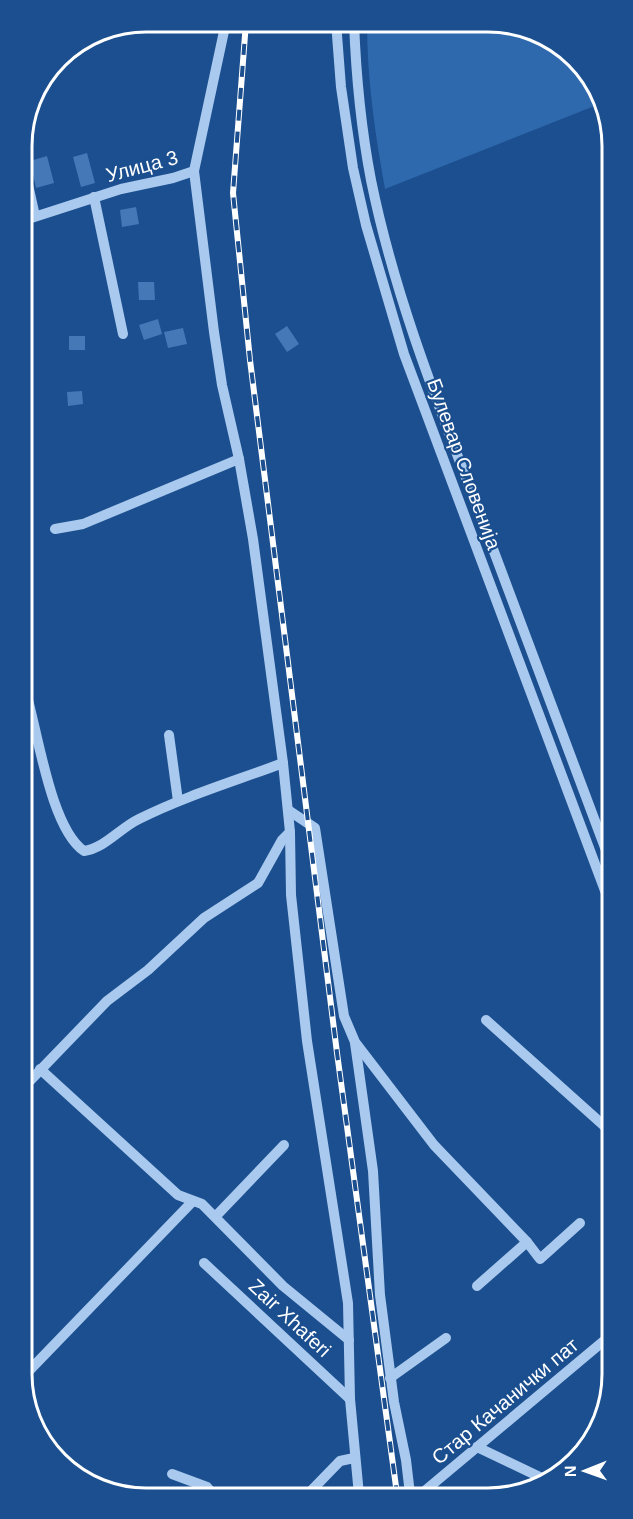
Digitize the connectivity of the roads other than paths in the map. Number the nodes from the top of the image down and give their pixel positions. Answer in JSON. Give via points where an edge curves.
{"nodes":[{"id":1,"x":224,"y":32,"type":"edge"},
{"id":2,"x":337,"y":32,"type":"edge"},
{"id":3,"x":354,"y":32,"type":"edge"},
{"id":4,"x":194,"y":171,"type":"junction"},
{"id":5,"x":94,"y":197,"type":"junction"},
{"id":6,"x":32,"y":202,"type":"edge"},
{"id":7,"x":35,"y":216,"type":"junction"},
{"id":8,"x":32,"y":217,"type":"edge"},
{"id":9,"x":123,"y":334,"type":"dead end"},
{"id":10,"x":239,"y":459,"type":"junction"},
{"id":11,"x":55,"y":529,"type":"dead end"},
{"id":12,"x":32,"y":714,"type":"edge"},
{"id":13,"x":169,"y":735,"type":"dead end"},
{"id":14,"x":283,"y":763,"type":"junction"},
{"id":15,"x":178,"y":801,"type":"junction"},
{"id":16,"x":288,"y":810,"type":"junction"},
{"id":17,"x":290,"y":831,"type":"junction"},
{"id":18,"x":601,"y":838,"type":"edge"},
{"id":19,"x":601,"y":881,"type":"edge"},
{"id":20,"x":486,"y":1020,"type":"dead end"},
{"id":21,"x":355,"y":1042,"type":"junction"},
{"id":22,"x":40,"y":1069,"type":"junction"},
{"id":23,"x":32,"y":1078,"type":"edge"},
{"id":24,"x":601,"y":1123,"type":"edge"},
{"id":25,"x":284,"y":1145,"type":"dead end"},
{"id":26,"x":193,"y":1201,"type":"junction"},
{"id":27,"x":216,"y":1216,"type":"junction"},
{"id":28,"x":580,"y":1223,"type":"dead end"},
{"id":29,"x":527,"y":1242,"type":"junction"},
{"id":30,"x":204,"y":1263,"type":"dead end"},
{"id":31,"x":477,"y":1286,"type":"dead end"},
{"id":32,"x":446,"y":1338,"type":"dead end"},
{"id":33,"x":349,"y":1340,"type":"junction"},
{"id":34,"x":601,"y":1343,"type":"edge"},
{"id":35,"x":32,"y":1368,"type":"edge"},
{"id":36,"x":390,"y":1378,"type":"junction"},
{"id":37,"x":350,"y":1399,"type":"junction"},
{"id":38,"x":477,"y":1447,"type":"junction"},
{"id":39,"x":354,"y":1458,"type":"junction"},
{"id":40,"x":172,"y":1474,"type":"dead end"},
{"id":41,"x":537,"y":1476,"type":"edge"},
{"id":42,"x":208,"y":1488,"type":"edge"},
{"id":43,"x":314,"y":1488,"type":"edge"},
{"id":44,"x":357,"y":1488,"type":"edge"},
{"id":45,"x":409,"y":1488,"type":"edge"},
{"id":46,"x":428,"y":1488,"type":"edge"}],
"edges":[{"from":1,"to":4,"type":"street","name":"Улица 3"},
{"from":2,"to":19,"type":"street","name":"Булевар Словенија","via":[[353,168],[404,354]]},
{"from":3,"to":18,"type":"street","name":"Булевар Словенија","via":[[369,168],[396,276],[442,413]]},
{"from":4,"to":5,"type":"street","name":"Улица 3"},
{"from":4,"to":10,"type":"street","via":[[222,386]]},
{"from":5,"to":7,"type":"street","name":"Улица 3"},
{"from":5,"to":9,"type":"street"},
{"from":6,"to":7,"type":"street"},
{"from":7,"to":8,"type":"street","name":"Улица 3"},
{"from":10,"to":11,"type":"street","via":[[83,524]]},
{"from":10,"to":14,"type":"street"},
{"from":12,"to":15,"type":"street","via":[[47,782],[76,846],[84,851],[93,850],[137,819]]},
{"from":13,"to":15,"type":"street"},
{"from":14,"to":15,"type":"street"},
{"from":14,"to":16,"type":"street"},
{"from":16,"to":17,"type":"street"},
{"from":16,"to":21,"type":"street","via":[[315,828],[344,1016]]},
{"from":17,"to":22,"type":"street","via":[[258,883],[204,918],[148,970],[107,1000]]},
{"from":17,"to":33,"type":"street","via":[[291,895],[307,1041],[348,1303]]},
{"from":20,"to":24,"type":"street"},
{"from":21,"to":29,"type":"street","via":[[434,1145]]},
{"from":21,"to":36,"type":"street","via":[[374,1171],[380,1295]]},
{"from":22,"to":23,"type":"street"},
{"from":22,"to":26,"type":"street","via":[[178,1195]]},
{"from":25,"to":27,"type":"street"},
{"from":26,"to":27,"type":"street"},
{"from":26,"to":35,"type":"street"},
{"from":27,"to":33,"type":"street","via":[[283,1286]]},
{"from":28,"to":29,"type":"street","via":[[540,1259]]},
{"from":29,"to":31,"type":"street"},
{"from":30,"to":37,"type":"street","name":"Zair Xhaferi"},
{"from":32,"to":36,"type":"street"},
{"from":33,"to":37,"type":"street"},
{"from":34,"to":38,"type":"street","name":"Стар Качанички пат"},
{"from":36,"to":45,"type":"street"},
{"from":37,"to":39,"type":"street"},
{"from":38,"to":41,"type":"street"},
{"from":38,"to":46,"type":"street","name":"Стар Качанички пат"},
{"from":39,"to":43,"type":"street","via":[[340,1461]]},
{"from":39,"to":44,"type":"street"},
{"from":40,"to":42,"type":"street"}]}
